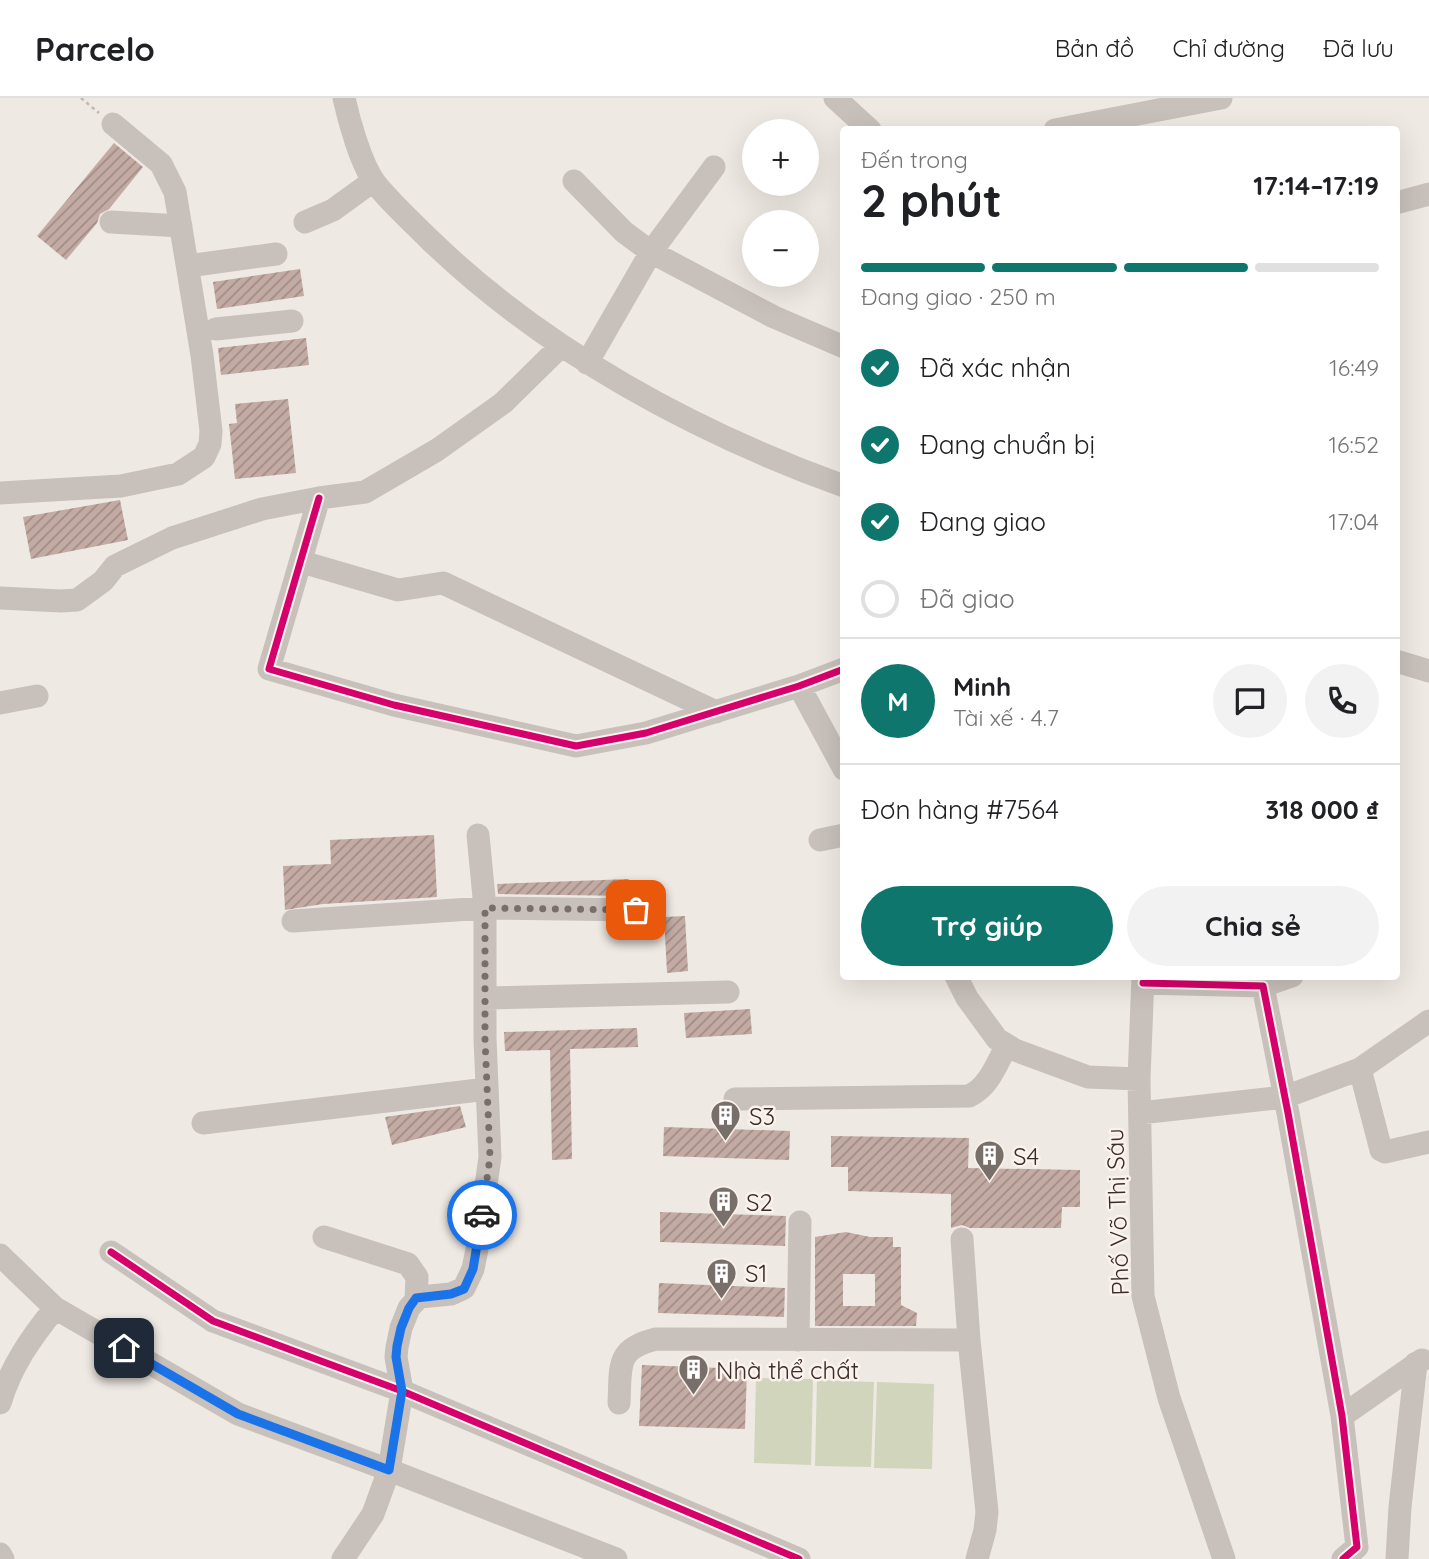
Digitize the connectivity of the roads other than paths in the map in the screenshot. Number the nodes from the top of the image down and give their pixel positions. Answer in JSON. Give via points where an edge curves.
{"nodes":[{"id":1,"x":344,"y":98,"type":"edge"},
{"id":2,"x":835,"y":98,"type":"edge"},
{"id":3,"x":1221,"y":98,"type":"edge"},
{"id":4,"x":113,"y":124,"type":"dead end"},
{"id":5,"x":866,"y":126,"type":"edge"},
{"id":6,"x":1076,"y":126,"type":"edge"},
{"id":7,"x":714,"y":167,"type":"dead end"},
{"id":8,"x":373,"y":181,"type":"junction"},
{"id":9,"x":574,"y":181,"type":"dead end"},
{"id":10,"x":1429,"y":194,"type":"edge"},
{"id":11,"x":1400,"y":202,"type":"edge"},
{"id":12,"x":111,"y":222,"type":"dead end"},
{"id":13,"x":305,"y":222,"type":"dead end"},
{"id":14,"x":181,"y":226,"type":"junction"},
{"id":15,"x":651,"y":251,"type":"junction"},
{"id":16,"x":276,"y":254,"type":"dead end"},
{"id":17,"x":188,"y":266,"type":"junction"},
{"id":18,"x":292,"y":321,"type":"dead end"},
{"id":19,"x":532,"y":326,"type":"junction"},
{"id":20,"x":216,"y":330,"type":"dead end"},
{"id":21,"x":840,"y":345,"type":"edge"},
{"id":22,"x":561,"y":346,"type":"junction"},
{"id":23,"x":544,"y":363,"type":"junction"},
{"id":24,"x":587,"y":363,"type":"junction"},
{"id":25,"x":840,"y":484,"type":"edge"},
{"id":26,"x":0,"y":493,"type":"edge"},
{"id":27,"x":319,"y":498,"type":"junction"},
{"id":28,"x":302,"y":562,"type":"junction"},
{"id":29,"x":0,"y":598,"type":"edge"},
{"id":30,"x":1400,"y":662,"type":"edge"},
{"id":31,"x":840,"y":671,"type":"edge"},
{"id":32,"x":1429,"y":671,"type":"edge"},
{"id":33,"x":799,"y":686,"type":"junction"},
{"id":34,"x":37,"y":696,"type":"dead end"},
{"id":35,"x":0,"y":703,"type":"edge"},
{"id":36,"x":716,"y":712,"type":"junction"},
{"id":37,"x":840,"y":762,"type":"edge"},
{"id":38,"x":478,"y":835,"type":"dead end"},
{"id":39,"x":840,"y":836,"type":"edge"},
{"id":40,"x":820,"y":840,"type":"dead end"},
{"id":41,"x":485,"y":908,"type":"junction"},
{"id":42,"x":636,"y":910,"type":"dead end"},
{"id":43,"x":293,"y":921,"type":"dead end"},
{"id":44,"x":958,"y":980,"type":"edge"},
{"id":45,"x":1143,"y":980,"type":"edge"},
{"id":46,"x":1262,"y":981,"type":"edge"},
{"id":47,"x":728,"y":992,"type":"dead end"},
{"id":48,"x":485,"y":998,"type":"junction"},
{"id":49,"x":1429,"y":1021,"type":"edge"},
{"id":50,"x":1007,"y":1045,"type":"junction"},
{"id":51,"x":1360,"y":1069,"type":"junction"},
{"id":52,"x":1139,"y":1079,"type":"junction"},
{"id":53,"x":487,"y":1089,"type":"junction"},
{"id":54,"x":1285,"y":1097,"type":"junction"},
{"id":55,"x":735,"y":1099,"type":"dead end"},
{"id":56,"x":1140,"y":1113,"type":"junction"},
{"id":57,"x":203,"y":1123,"type":"dead end"},
{"id":58,"x":1429,"y":1142,"type":"edge"},
{"id":59,"x":800,"y":1222,"type":"dead end"},
{"id":60,"x":324,"y":1237,"type":"dead end"},
{"id":61,"x":962,"y":1239,"type":"dead end"},
{"id":62,"x":111,"y":1252,"type":"dead end"},
{"id":63,"x":0,"y":1255,"type":"edge"},
{"id":64,"x":416,"y":1298,"type":"junction"},
{"id":65,"x":55,"y":1308,"type":"junction"},
{"id":66,"x":798,"y":1340,"type":"junction"},
{"id":67,"x":969,"y":1340,"type":"junction"},
{"id":68,"x":1422,"y":1360,"type":"edge"},
{"id":69,"x":402,"y":1391,"type":"junction"},
{"id":70,"x":0,"y":1403,"type":"edge"},
{"id":71,"x":619,"y":1403,"type":"dead end"},
{"id":72,"x":1342,"y":1416,"type":"junction"},
{"id":73,"x":389,"y":1470,"type":"junction"},
{"id":74,"x":0,"y":1554,"type":"edge"},
{"id":75,"x":2,"y":1559,"type":"edge"},
{"id":76,"x":343,"y":1559,"type":"edge"},
{"id":77,"x":617,"y":1559,"type":"edge"},
{"id":78,"x":799,"y":1559,"type":"edge"},
{"id":79,"x":978,"y":1559,"type":"edge"},
{"id":80,"x":1224,"y":1559,"type":"edge"},
{"id":81,"x":1343,"y":1559,"type":"edge"},
{"id":82,"x":1397,"y":1559,"type":"edge"}],
"edges":[{"from":1,"to":8,"type":"street"},
{"from":2,"to":5,"type":"street"},
{"from":3,"to":6,"type":"street"},
{"from":4,"to":14,"type":"street","via":[[161,164],[175,192]]},
{"from":7,"to":15,"type":"street"},
{"from":8,"to":13,"type":"street","via":[[333,210]]},
{"from":8,"to":19,"type":"street","via":[[458,266]]},
{"from":9,"to":15,"type":"street","via":[[624,232]]},
{"from":10,"to":11,"type":"street"},
{"from":12,"to":14,"type":"street"},
{"from":14,"to":17,"type":"street"},
{"from":15,"to":21,"type":"street","via":[[726,293]]},
{"from":15,"to":24,"type":"street"},
{"from":16,"to":17,"type":"street"},
{"from":17,"to":26,"type":"street","via":[[211,431],[204,457],[178,474],[121,486]]},
{"from":18,"to":20,"type":"street"},
{"from":19,"to":22,"type":"street"},
{"from":19,"to":23,"type":"street"},
{"from":22,"to":23,"type":"street"},
{"from":22,"to":24,"type":"street"},
{"from":23,"to":27,"type":"street","via":[[503,403],[437,450],[366,492]]},
{"from":24,"to":25,"type":"street","via":[[689,421]]},
{"from":27,"to":28,"type":"street"},
{"from":27,"to":29,"type":"street","via":[[262,509],[172,538],[115,566],[77,600]]},
{"from":28,"to":36,"type":"street","via":[[398,590],[443,583]]},
{"from":28,"to":36,"type":"street","via":[[269,669],[394,705],[576,746],[646,733]]},
{"from":30,"to":32,"type":"street"},
{"from":31,"to":33,"type":"street"},
{"from":33,"to":36,"type":"street"},
{"from":33,"to":37,"type":"street"},
{"from":34,"to":35,"type":"street"},
{"from":38,"to":41,"type":"street"},
{"from":39,"to":40,"type":"street"},
{"from":41,"to":42,"type":"street"},
{"from":41,"to":43,"type":"street"},
{"from":41,"to":48,"type":"street"},
{"from":44,"to":50,"type":"street","via":[[997,1039]]},
{"from":45,"to":46,"type":"street"},
{"from":45,"to":52,"type":"street","name":"Phố Võ Thị Sáu"},
{"from":46,"to":54,"type":"street"},
{"from":47,"to":48,"type":"street"},
{"from":48,"to":53,"type":"street"},
{"from":49,"to":51,"type":"street"},
{"from":50,"to":52,"type":"street","via":[[1088,1077]]},
{"from":50,"to":55,"type":"street","via":[[985,1084],[969,1096]]},
{"from":51,"to":54,"type":"street"},
{"from":51,"to":58,"type":"street","via":[[1381,1150]]},
{"from":52,"to":56,"type":"street","name":"Phố Võ Thị Sáu"},
{"from":53,"to":57,"type":"street"},
{"from":53,"to":64,"type":"street","via":[[490,1157],[468,1282],[459,1292]]},
{"from":54,"to":56,"type":"street"},
{"from":54,"to":72,"type":"street"},
{"from":56,"to":80,"type":"street","name":"Phố Võ Thị Sáu","via":[[1143,1296],[1169,1398]]},
{"from":59,"to":66,"type":"street"},
{"from":60,"to":64,"type":"street","via":[[408,1264],[417,1277]]},
{"from":61,"to":67,"type":"street"},
{"from":62,"to":69,"type":"street","via":[[212,1321]]},
{"from":63,"to":65,"type":"street"},
{"from":64,"to":69,"type":"street","via":[[397,1346]]},
{"from":65,"to":70,"type":"street","via":[[30,1339],[7,1379]]},
{"from":65,"to":73,"type":"street","via":[[238,1414]]},
{"from":66,"to":67,"type":"street"},
{"from":66,"to":71,"type":"street","via":[[656,1339],[641,1343],[624,1357]]},
{"from":67,"to":79,"type":"street","via":[[987,1512]]},
{"from":68,"to":72,"type":"street"},
{"from":68,"to":82,"type":"street","via":[[1400,1507]]},
{"from":69,"to":73,"type":"street"},
{"from":69,"to":78,"type":"street"},
{"from":72,"to":81,"type":"street","via":[[1357,1547]]},
{"from":73,"to":76,"type":"street","via":[[373,1514]]},
{"from":73,"to":77,"type":"street"},
{"from":74,"to":75,"type":"street"}]}
